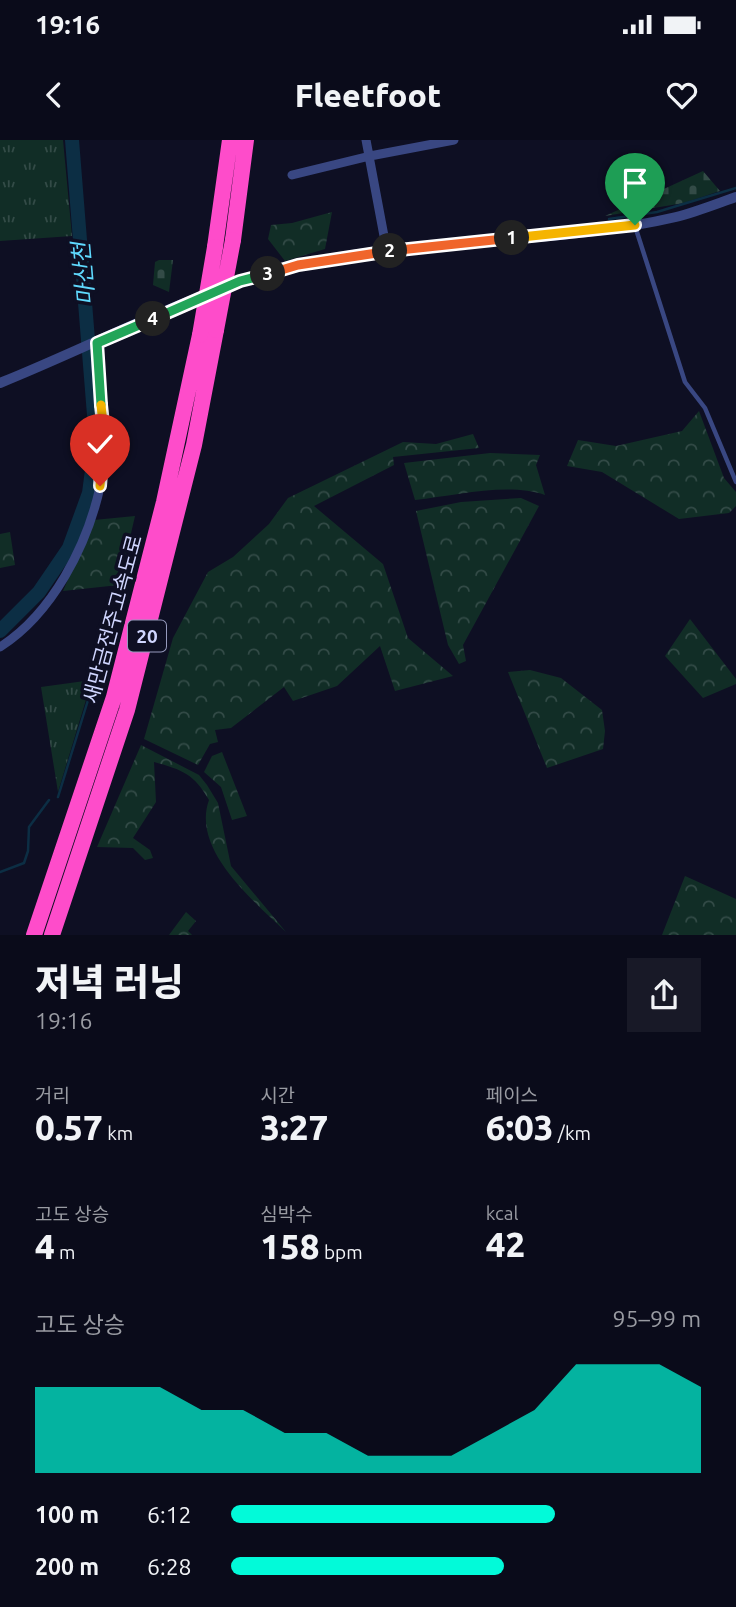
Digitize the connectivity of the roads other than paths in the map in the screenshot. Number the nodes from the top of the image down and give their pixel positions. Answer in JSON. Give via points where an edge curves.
{"nodes":[{"id":1,"x":230,"y":140,"type":"edge"},
{"id":2,"x":246,"y":140,"type":"edge"},
{"id":3,"x":366,"y":140,"type":"edge"},
{"id":4,"x":454,"y":140,"type":"edge"},
{"id":5,"x":412,"y":144,"type":"edge"},
{"id":6,"x":370,"y":156,"type":"junction"},
{"id":7,"x":292,"y":175,"type":"dead end"},
{"id":8,"x":736,"y":197,"type":"edge"},
{"id":9,"x":635,"y":225,"type":"junction"},
{"id":10,"x":387,"y":252,"type":"junction"},
{"id":11,"x":95,"y":344,"type":"junction"},
{"id":12,"x":0,"y":383,"type":"edge"},
{"id":13,"x":736,"y":482,"type":"edge"},
{"id":14,"x":0,"y":647,"type":"edge"},
{"id":15,"x":34,"y":935,"type":"edge"},
{"id":16,"x":52,"y":935,"type":"edge"}],
"edges":[{"from":1,"to":15,"type":"highway","name":"새만금전주고속도로","number":"20","bridge":true,"via":[[200,335],[164,502],[114,697]]},
{"from":2,"to":16,"type":"highway","name":"새만금전주고속도로","number":"20","bridge":true,"via":[[233,240],[194,445],[131,697]]},
{"from":3,"to":6,"type":"street"},
{"from":4,"to":5,"type":"street"},
{"from":5,"to":6,"type":"street"},
{"from":6,"to":7,"type":"street"},
{"from":6,"to":10,"type":"street"},
{"from":8,"to":9,"type":"street","via":[[677,217]]},
{"from":9,"to":10,"type":"street"},
{"from":9,"to":13,"type":"lane","via":[[684,382],[705,408]]},
{"from":10,"to":11,"type":"street","via":[[298,265],[240,281]]},
{"from":11,"to":12,"type":"street"},
{"from":11,"to":14,"type":"street","via":[[104,433],[100,486],[65,576],[41,609]]}]}
